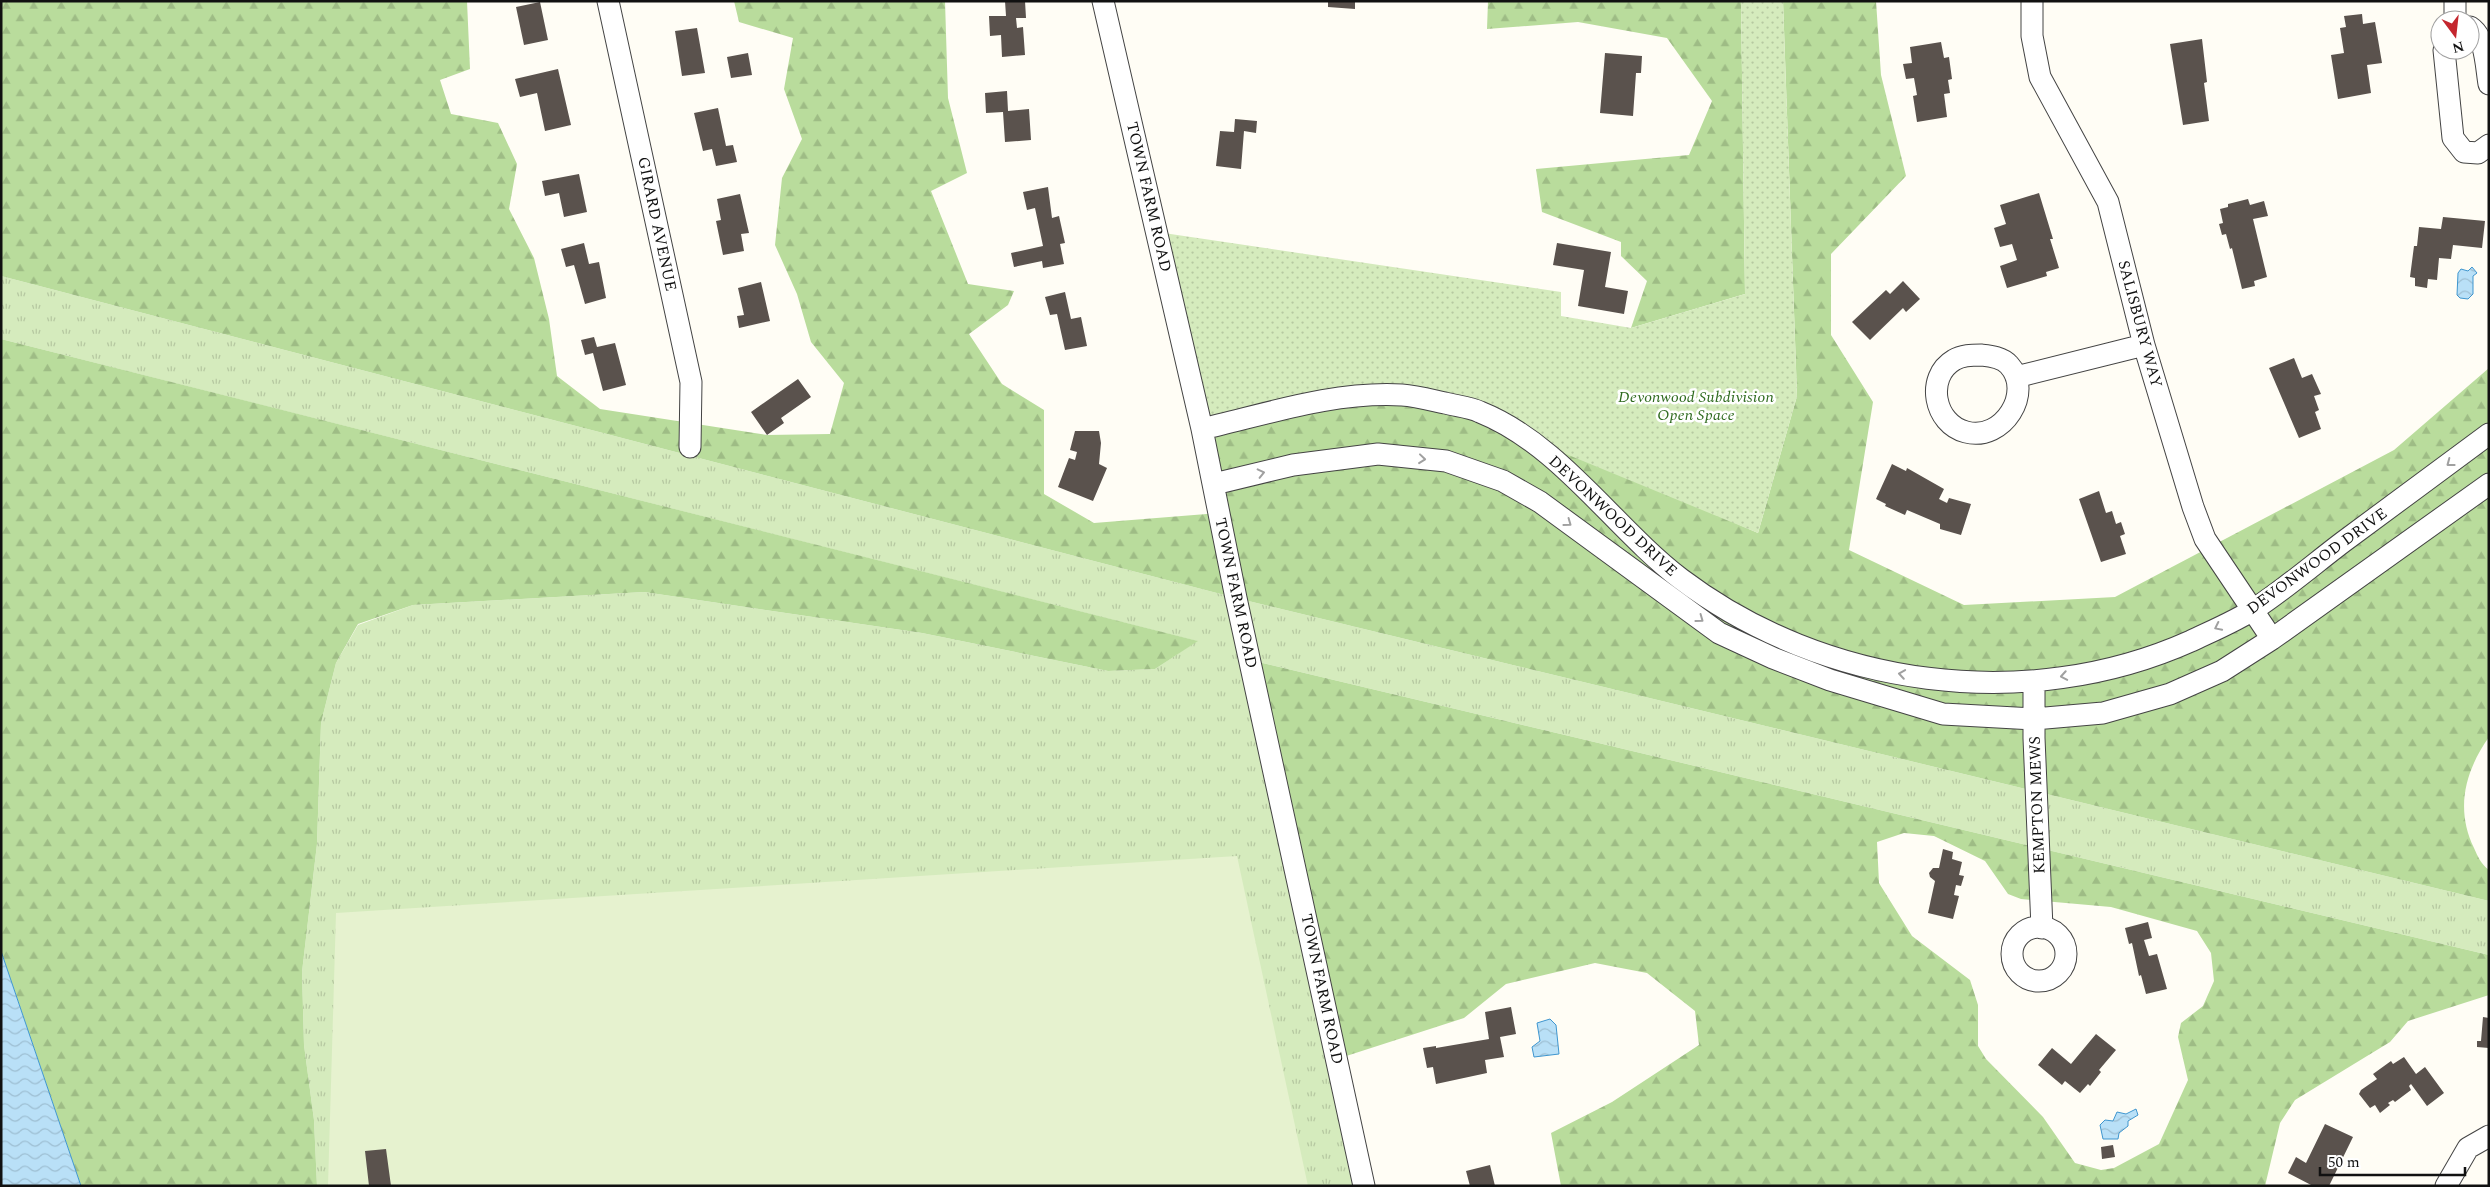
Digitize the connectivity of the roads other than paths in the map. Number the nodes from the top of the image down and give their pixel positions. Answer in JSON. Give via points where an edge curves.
{"nodes":[{"id":1,"x":608,"y":1,"type":"edge"},
{"id":2,"x":1103,"y":1,"type":"edge"},
{"id":3,"x":2032,"y":1,"type":"edge"},
{"id":4,"x":2480,"y":42,"type":"edge"},
{"id":5,"x":2445,"y":60,"type":"edge"},
{"id":6,"x":2489,"y":84,"type":"edge"},
{"id":7,"x":2489,"y":145,"type":"edge"},
{"id":8,"x":2144,"y":345,"type":"junction"},
{"id":9,"x":2016,"y":377,"type":"dead end"},
{"id":10,"x":1202,"y":429,"type":"junction"},
{"id":11,"x":2489,"y":434,"type":"edge"},
{"id":12,"x":690,"y":447,"type":"dead end"},
{"id":13,"x":1214,"y":484,"type":"junction"},
{"id":14,"x":2489,"y":484,"type":"edge"},
{"id":15,"x":2253,"y":610,"type":"junction"},
{"id":16,"x":2272,"y":639,"type":"junction"},
{"id":17,"x":2034,"y":682,"type":"junction"},
{"id":18,"x":2034,"y":719,"type":"junction"},
{"id":19,"x":2042,"y":928,"type":"dead end"},
{"id":20,"x":2489,"y":1136,"type":"edge"},
{"id":21,"x":1364,"y":1186,"type":"edge"},
{"id":22,"x":2446,"y":1186,"type":"edge"}],
"edges":[{"from":1,"to":12,"type":"street","name":"GIRARD AVENUE","via":[[691,382]]},
{"from":2,"to":10,"type":"street","name":"TOWN FARM ROAD"},
{"from":3,"to":8,"type":"street","name":"SALISBURY WAY","via":[[2032,36],[2040,76],[2108,202]]},
{"from":4,"to":6,"type":"street"},
{"from":5,"to":7,"type":"street","via":[[2452,138],[2464,152],[2478,153]]},
{"from":8,"to":9,"type":"street"},
{"from":8,"to":15,"type":"street","name":"SALISBURY WAY","via":[[2192,507],[2202,531]]},
{"from":10,"to":13,"type":"street","name":"TOWN FARM ROAD"},
{"from":17,"to":10,"type":"street","name":"DEVONWOOD DRIVE","one_way":true,"via":[[1965,682],[1901,675],[1836,660],[1778,638],[1681,579],[1639,543],[1580,483],[1527,438],[1480,411],[1404,395],[1360,396]]},
{"from":11,"to":15,"type":"street","name":"DEVONWOOD DRIVE","one_way":true},
{"from":13,"to":18,"type":"street","name":"DEVONWOOD DRIVE","one_way":true,"via":[[1293,465],[1378,454],[1446,461],[1503,481],[1540,502],[1719,633],[1773,658],[1830,680],[1943,714]]},
{"from":13,"to":21,"type":"street","name":"TOWN FARM ROAD"},
{"from":14,"to":16,"type":"street","name":"DEVONWOOD DRIVE"},
{"from":15,"to":16,"type":"street","name":"SALISBURY WAY"},
{"from":15,"to":17,"type":"street","name":"DEVONWOOD DRIVE","one_way":true,"via":[[2188,642],[2140,659]]},
{"from":16,"to":18,"type":"street","name":"DEVONWOOD DRIVE","via":[[2222,671],[2170,694],[2103,713]]},
{"from":17,"to":18,"type":"street","name":"KEMPTON MEWS"},
{"from":18,"to":19,"type":"street","name":"KEMPTON MEWS"},
{"from":20,"to":22,"type":"street","via":[[2468,1148]]}]}
